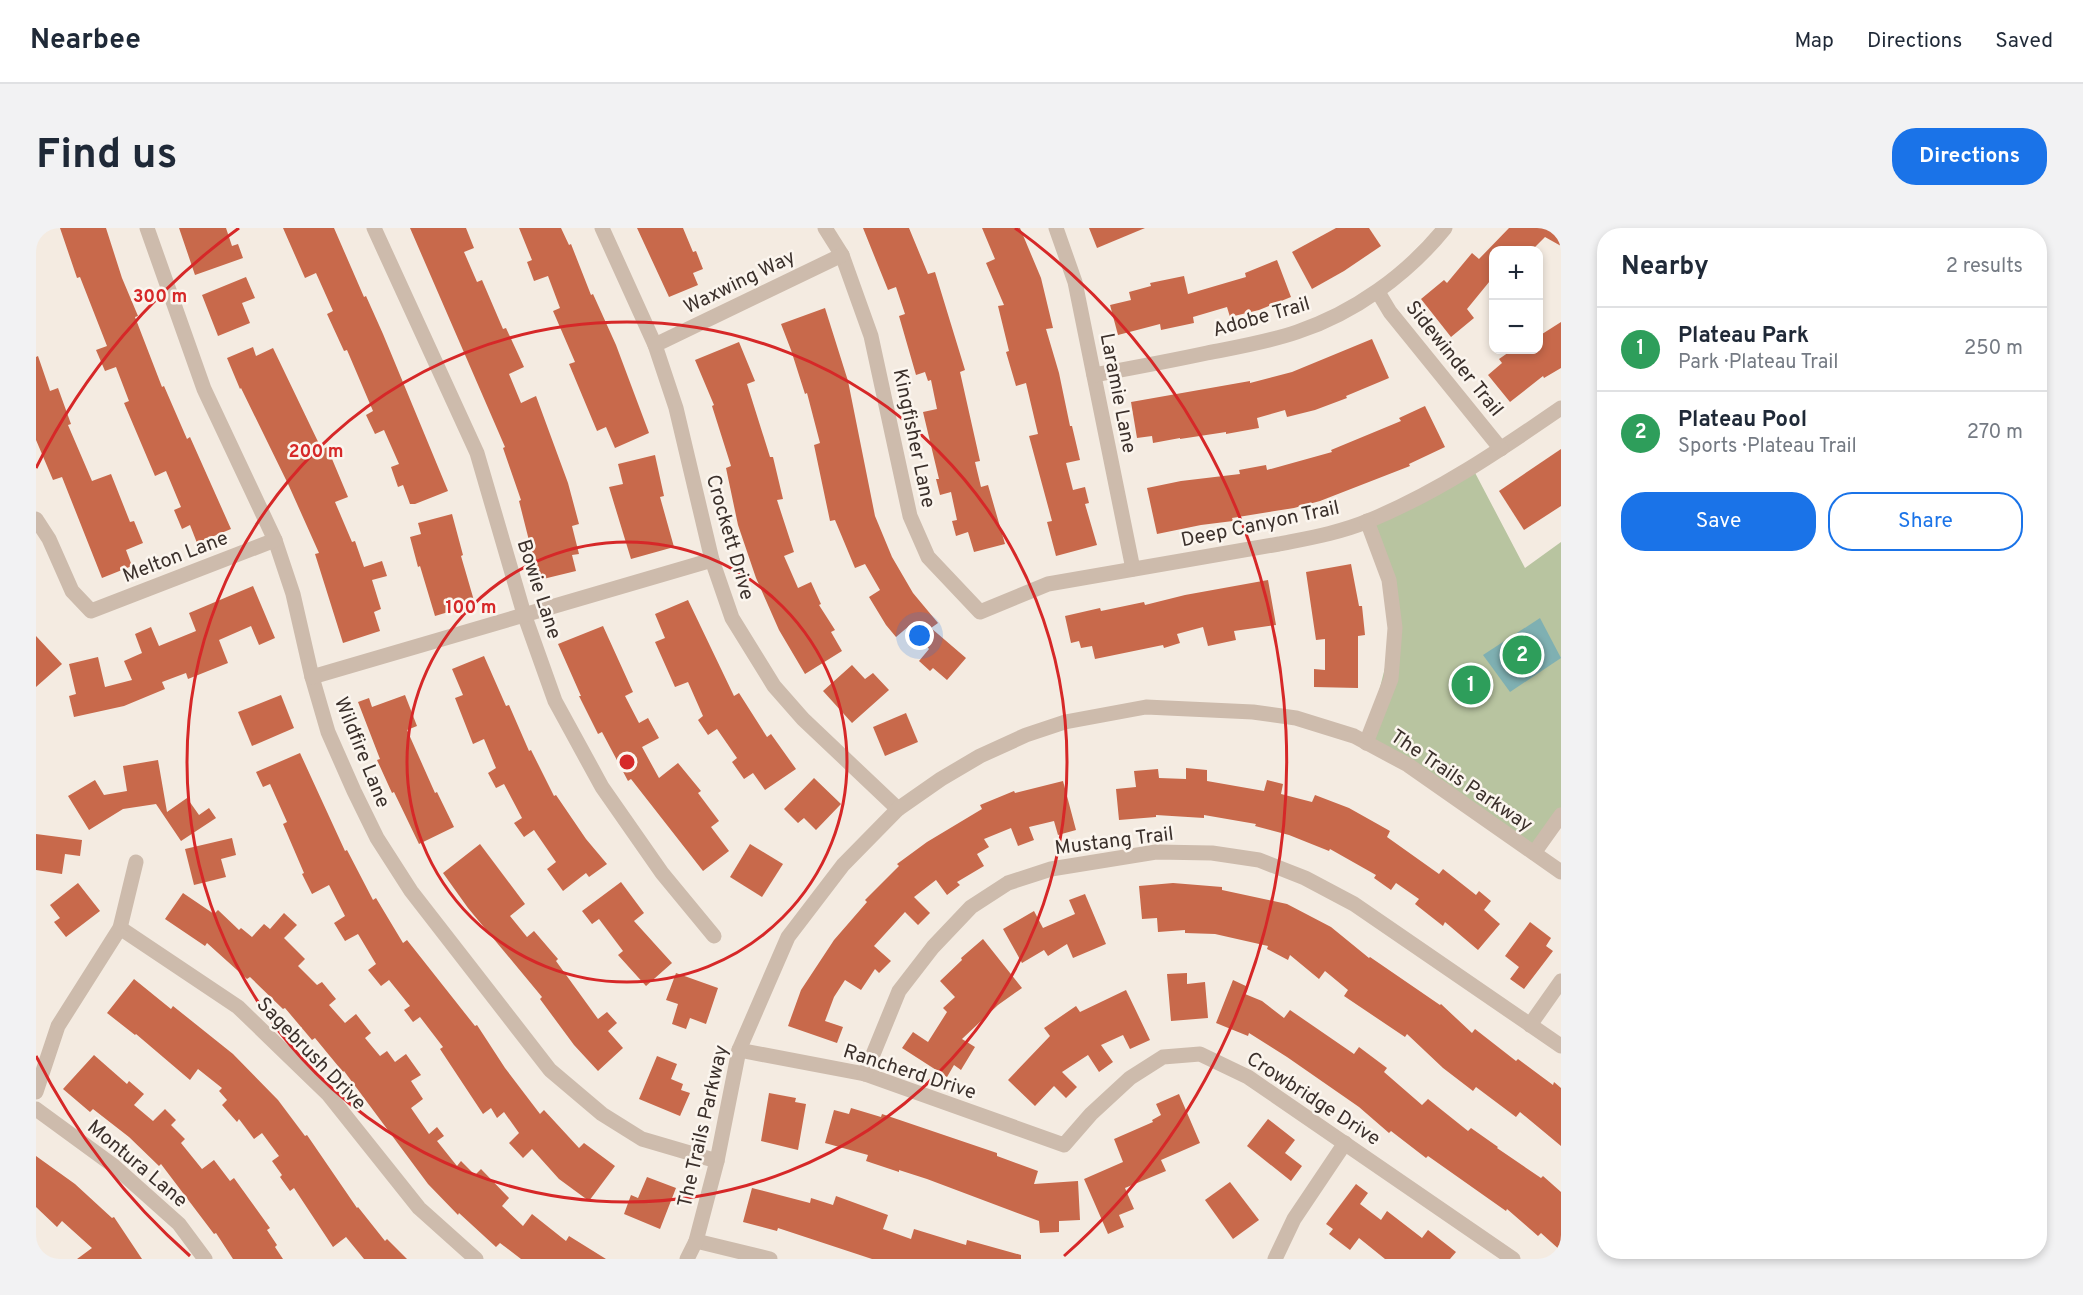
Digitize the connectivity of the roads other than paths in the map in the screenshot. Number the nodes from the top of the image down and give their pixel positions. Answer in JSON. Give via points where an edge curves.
{"nodes":[{"id":1,"x":147,"y":228,"type":"edge"},
{"id":2,"x":374,"y":228,"type":"edge"},
{"id":3,"x":602,"y":228,"type":"edge"},
{"id":4,"x":825,"y":228,"type":"edge"},
{"id":5,"x":1056,"y":228,"type":"edge"},
{"id":6,"x":1444,"y":228,"type":"edge"},
{"id":7,"x":842,"y":255,"type":"junction"},
{"id":8,"x":1378,"y":292,"type":"junction"},
{"id":9,"x":655,"y":345,"type":"junction"},
{"id":10,"x":1094,"y":375,"type":"junction"},
{"id":11,"x":1561,"y":408,"type":"edge"},
{"id":12,"x":1501,"y":449,"type":"junction"},
{"id":13,"x":36,"y":519,"type":"edge"},
{"id":14,"x":1367,"y":522,"type":"junction"},
{"id":15,"x":275,"y":540,"type":"junction"},
{"id":16,"x":712,"y":560,"type":"junction"},
{"id":17,"x":1133,"y":569,"type":"junction"},
{"id":18,"x":980,"y":612,"type":"joint"},
{"id":19,"x":524,"y":614,"type":"junction"},
{"id":20,"x":312,"y":677,"type":"junction"},
{"id":21,"x":1366,"y":743,"type":"junction"},
{"id":22,"x":898,"y":809,"type":"junction"},
{"id":23,"x":1561,"y":815,"type":"edge"},
{"id":24,"x":1534,"y":853,"type":"junction"},
{"id":25,"x":136,"y":862,"type":"dead end"},
{"id":26,"x":1561,"y":872,"type":"edge"},
{"id":27,"x":120,"y":928,"type":"junction"},
{"id":28,"x":714,"y":936,"type":"dead end"},
{"id":29,"x":1561,"y":981,"type":"edge"},
{"id":30,"x":1530,"y":1025,"type":"junction"},
{"id":31,"x":1561,"y":1046,"type":"edge"},
{"id":32,"x":739,"y":1050,"type":"junction"},
{"id":33,"x":866,"y":1074,"type":"junction"},
{"id":34,"x":36,"y":1092,"type":"edge"},
{"id":35,"x":36,"y":1109,"type":"edge"},
{"id":36,"x":1345,"y":1143,"type":"junction"},
{"id":37,"x":1064,"y":1145,"type":"joint"},
{"id":38,"x":717,"y":1161,"type":"junction"},
{"id":39,"x":696,"y":1241,"type":"junction"},
{"id":40,"x":205,"y":1259,"type":"edge"},
{"id":41,"x":476,"y":1259,"type":"edge"},
{"id":42,"x":687,"y":1259,"type":"edge"},
{"id":43,"x":770,"y":1259,"type":"edge"},
{"id":44,"x":1275,"y":1259,"type":"edge"},
{"id":45,"x":1513,"y":1259,"type":"edge"}],
"edges":[{"from":1,"to":15,"type":"street","name":"Wildfire Lane","via":[[204,389]]},
{"from":2,"to":19,"type":"street","name":"Bowie Lane","via":[[477,453]]},
{"from":3,"to":9,"type":"street","name":"Crockett Drive"},
{"from":4,"to":7,"type":"street","name":"Kingfisher Lane"},
{"from":5,"to":10,"type":"street","name":"Laramie Lane","via":[[1075,282]]},
{"from":6,"to":8,"type":"street","name":"Adobe Trail","via":[[1430,247]]},
{"from":7,"to":9,"type":"street","name":"Waxwing Way"},
{"from":7,"to":18,"type":"street","name":"Kingfisher Lane","via":[[871,336],[909,516],[928,557]]},
{"from":8,"to":10,"type":"street","name":"Adobe Trail","via":[[1297,332]]},
{"from":8,"to":12,"type":"street","name":"Sidewinder Trail"},
{"from":9,"to":16,"type":"street","name":"Crockett Drive","via":[[676,408]]},
{"from":10,"to":17,"type":"street","name":"Laramie Lane"},
{"from":11,"to":12,"type":"street","name":"Deep Canyon Trail"},
{"from":12,"to":14,"type":"street","name":"Deep Canyon Trail","via":[[1434,489]]},
{"from":13,"to":15,"type":"street","name":"Melton Lane","via":[[72,591],[91,611]]},
{"from":14,"to":17,"type":"street","name":"Deep Canyon Trail","via":[[1298,541]]},
{"from":14,"to":21,"type":"street","via":[[1389,580],[1395,628],[1390,679]]},
{"from":15,"to":20,"type":"street","name":"Wildfire Lane","via":[[293,594]]},
{"from":16,"to":19,"type":"street"},
{"from":16,"to":22,"type":"street","name":"Crockett Drive","via":[[732,618],[774,686],[803,719]]},
{"from":17,"to":18,"type":"street","name":"Deep Canyon Trail","via":[[1048,584]]},
{"from":19,"to":20,"type":"street"},
{"from":19,"to":28,"type":"street","name":"Bowie Lane","via":[[555,701],[603,788],[662,873]]},
{"from":20,"to":38,"type":"street","name":"Wildfire Lane","via":[[328,732],[377,838],[411,891],[550,1070],[602,1114],[642,1139]]},
{"from":21,"to":22,"type":"street","name":"The Trails Parkway","via":[[1296,718],[1146,707],[1065,722],[1026,735],[980,756]]},
{"from":21,"to":24,"type":"street","name":"The Trails Parkway","via":[[1408,765]]},
{"from":22,"to":32,"type":"street","name":"The Trails Parkway","via":[[843,865],[788,937]]},
{"from":23,"to":24,"type":"street"},
{"from":24,"to":26,"type":"street","name":"The Trails Parkway"},
{"from":25,"to":27,"type":"street"},
{"from":27,"to":34,"type":"street","via":[[58,1026]]},
{"from":27,"to":41,"type":"street","name":"Sagebrush Drive","via":[[238,1007],[328,1094],[419,1208]]},
{"from":29,"to":30,"type":"street"},
{"from":30,"to":31,"type":"street","name":"Mustang Trail"},
{"from":30,"to":33,"type":"street","name":"Mustang Trail","via":[[1354,904],[1305,878],[1259,860],[1212,853],[1156,852],[1051,868],[1008,883],[971,907],[933,947],[899,992]]},
{"from":32,"to":33,"type":"street","name":"Rancherd Drive"},
{"from":32,"to":38,"type":"street","name":"The Trails Parkway"},
{"from":33,"to":37,"type":"street","name":"Rancherd Drive"},
{"from":35,"to":40,"type":"street","name":"Montura Lane","via":[[114,1166],[179,1224]]},
{"from":36,"to":37,"type":"street","name":"Crowbridge Drive","via":[[1248,1077],[1200,1054],[1163,1057],[1130,1078]]},
{"from":36,"to":44,"type":"street","via":[[1294,1219]]},
{"from":36,"to":45,"type":"street","name":"Crowbridge Drive"},
{"from":38,"to":39,"type":"street","name":"The Trails Parkway"},
{"from":39,"to":42,"type":"street","name":"The Trails Parkway"},
{"from":39,"to":43,"type":"street"}]}
